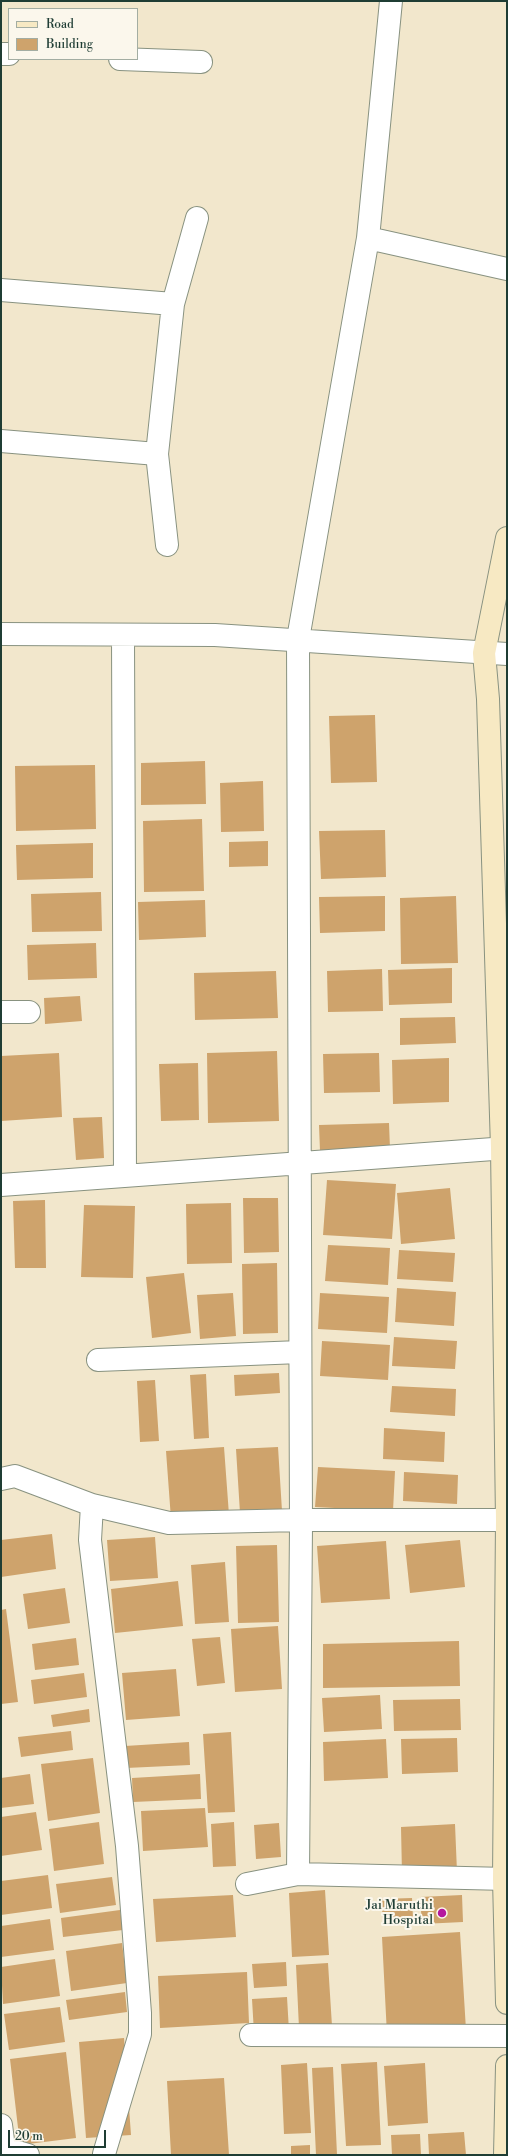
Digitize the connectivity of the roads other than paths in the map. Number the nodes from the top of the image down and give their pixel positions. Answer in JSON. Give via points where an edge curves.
{"nodes":[{"id":1,"x":391,"y":1,"type":"edge"},
{"id":2,"x":138,"y":60,"type":"edge"},
{"id":3,"x":201,"y":62,"type":"dead end"},
{"id":4,"x":197,"y":218,"type":"dead end"},
{"id":5,"x":368,"y":238,"type":"junction"},
{"id":6,"x":507,"y":268,"type":"edge"},
{"id":7,"x":1,"y":290,"type":"edge"},
{"id":8,"x":173,"y":304,"type":"junction"},
{"id":9,"x":1,"y":441,"type":"edge"},
{"id":10,"x":157,"y":454,"type":"junction"},
{"id":11,"x":507,"y":538,"type":"edge"},
{"id":12,"x":167,"y":545,"type":"dead end"},
{"id":13,"x":500,"y":603,"type":"edge"},
{"id":14,"x":1,"y":634,"type":"edge"},
{"id":15,"x":124,"y":636,"type":"junction"},
{"id":16,"x":298,"y":639,"type":"junction"},
{"id":17,"x":484,"y":653,"type":"junction"},
{"id":18,"x":507,"y":654,"type":"edge"},
{"id":19,"x":1,"y":1012,"type":"edge"},
{"id":20,"x":29,"y":1012,"type":"dead end"},
{"id":21,"x":505,"y":1148,"type":"edge"},
{"id":22,"x":299,"y":1163,"type":"junction"},
{"id":23,"x":125,"y":1176,"type":"junction"},
{"id":24,"x":1,"y":1185,"type":"edge"},
{"id":25,"x":300,"y":1352,"type":"junction"},
{"id":26,"x":98,"y":1360,"type":"dead end"},
{"id":27,"x":1,"y":1479,"type":"edge"},
{"id":28,"x":92,"y":1505,"type":"junction"},
{"id":29,"x":301,"y":1520,"type":"junction"},
{"id":30,"x":507,"y":1520,"type":"edge"},
{"id":31,"x":298,"y":1874,"type":"junction"},
{"id":32,"x":506,"y":1879,"type":"edge"},
{"id":33,"x":247,"y":1884,"type":"dead end"},
{"id":34,"x":507,"y":2002,"type":"edge"},
{"id":35,"x":251,"y":2035,"type":"dead end"},
{"id":36,"x":507,"y":2036,"type":"edge"},
{"id":37,"x":507,"y":2066,"type":"edge"},
{"id":38,"x":1,"y":2125,"type":"edge"},
{"id":39,"x":2,"y":2148,"type":"edge"},
{"id":40,"x":28,"y":2155,"type":"edge"},
{"id":41,"x":98,"y":2155,"type":"edge"},
{"id":42,"x":505,"y":2155,"type":"edge"}],
"edges":[{"from":1,"to":5,"type":"street"},
{"from":2,"to":3,"type":"street"},
{"from":4,"to":8,"type":"street"},
{"from":5,"to":6,"type":"street"},
{"from":5,"to":16,"type":"street"},
{"from":7,"to":8,"type":"street"},
{"from":8,"to":10,"type":"street"},
{"from":9,"to":10,"type":"street"},
{"from":10,"to":12,"type":"street"},
{"from":11,"to":13,"type":"main road"},
{"from":13,"to":17,"type":"main road"},
{"from":14,"to":15,"type":"street"},
{"from":15,"to":16,"type":"street","via":[[215,635]]},
{"from":15,"to":23,"type":"street"},
{"from":16,"to":17,"type":"street"},
{"from":16,"to":22,"type":"street"},
{"from":17,"to":18,"type":"street"},
{"from":17,"to":21,"type":"main road"},
{"from":19,"to":20,"type":"street"},
{"from":21,"to":22,"type":"street"},
{"from":21,"to":30,"type":"main road"},
{"from":22,"to":23,"type":"street"},
{"from":22,"to":25,"type":"street"},
{"from":23,"to":24,"type":"street"},
{"from":25,"to":26,"type":"street"},
{"from":25,"to":29,"type":"street"},
{"from":27,"to":28,"type":"street","via":[[15,1476]]},
{"from":28,"to":29,"type":"street","via":[[169,1523]]},
{"from":28,"to":41,"type":"street","via":[[90,1540],[128,1846],[140,2013],[140,2034]]},
{"from":29,"to":30,"type":"street"},
{"from":29,"to":31,"type":"street"},
{"from":30,"to":32,"type":"main road"},
{"from":31,"to":32,"type":"street"},
{"from":31,"to":33,"type":"street"},
{"from":32,"to":34,"type":"main road"},
{"from":35,"to":36,"type":"street"},
{"from":37,"to":42,"type":"main road"},
{"from":38,"to":39,"type":"street"},
{"from":39,"to":40,"type":"street"}]}
